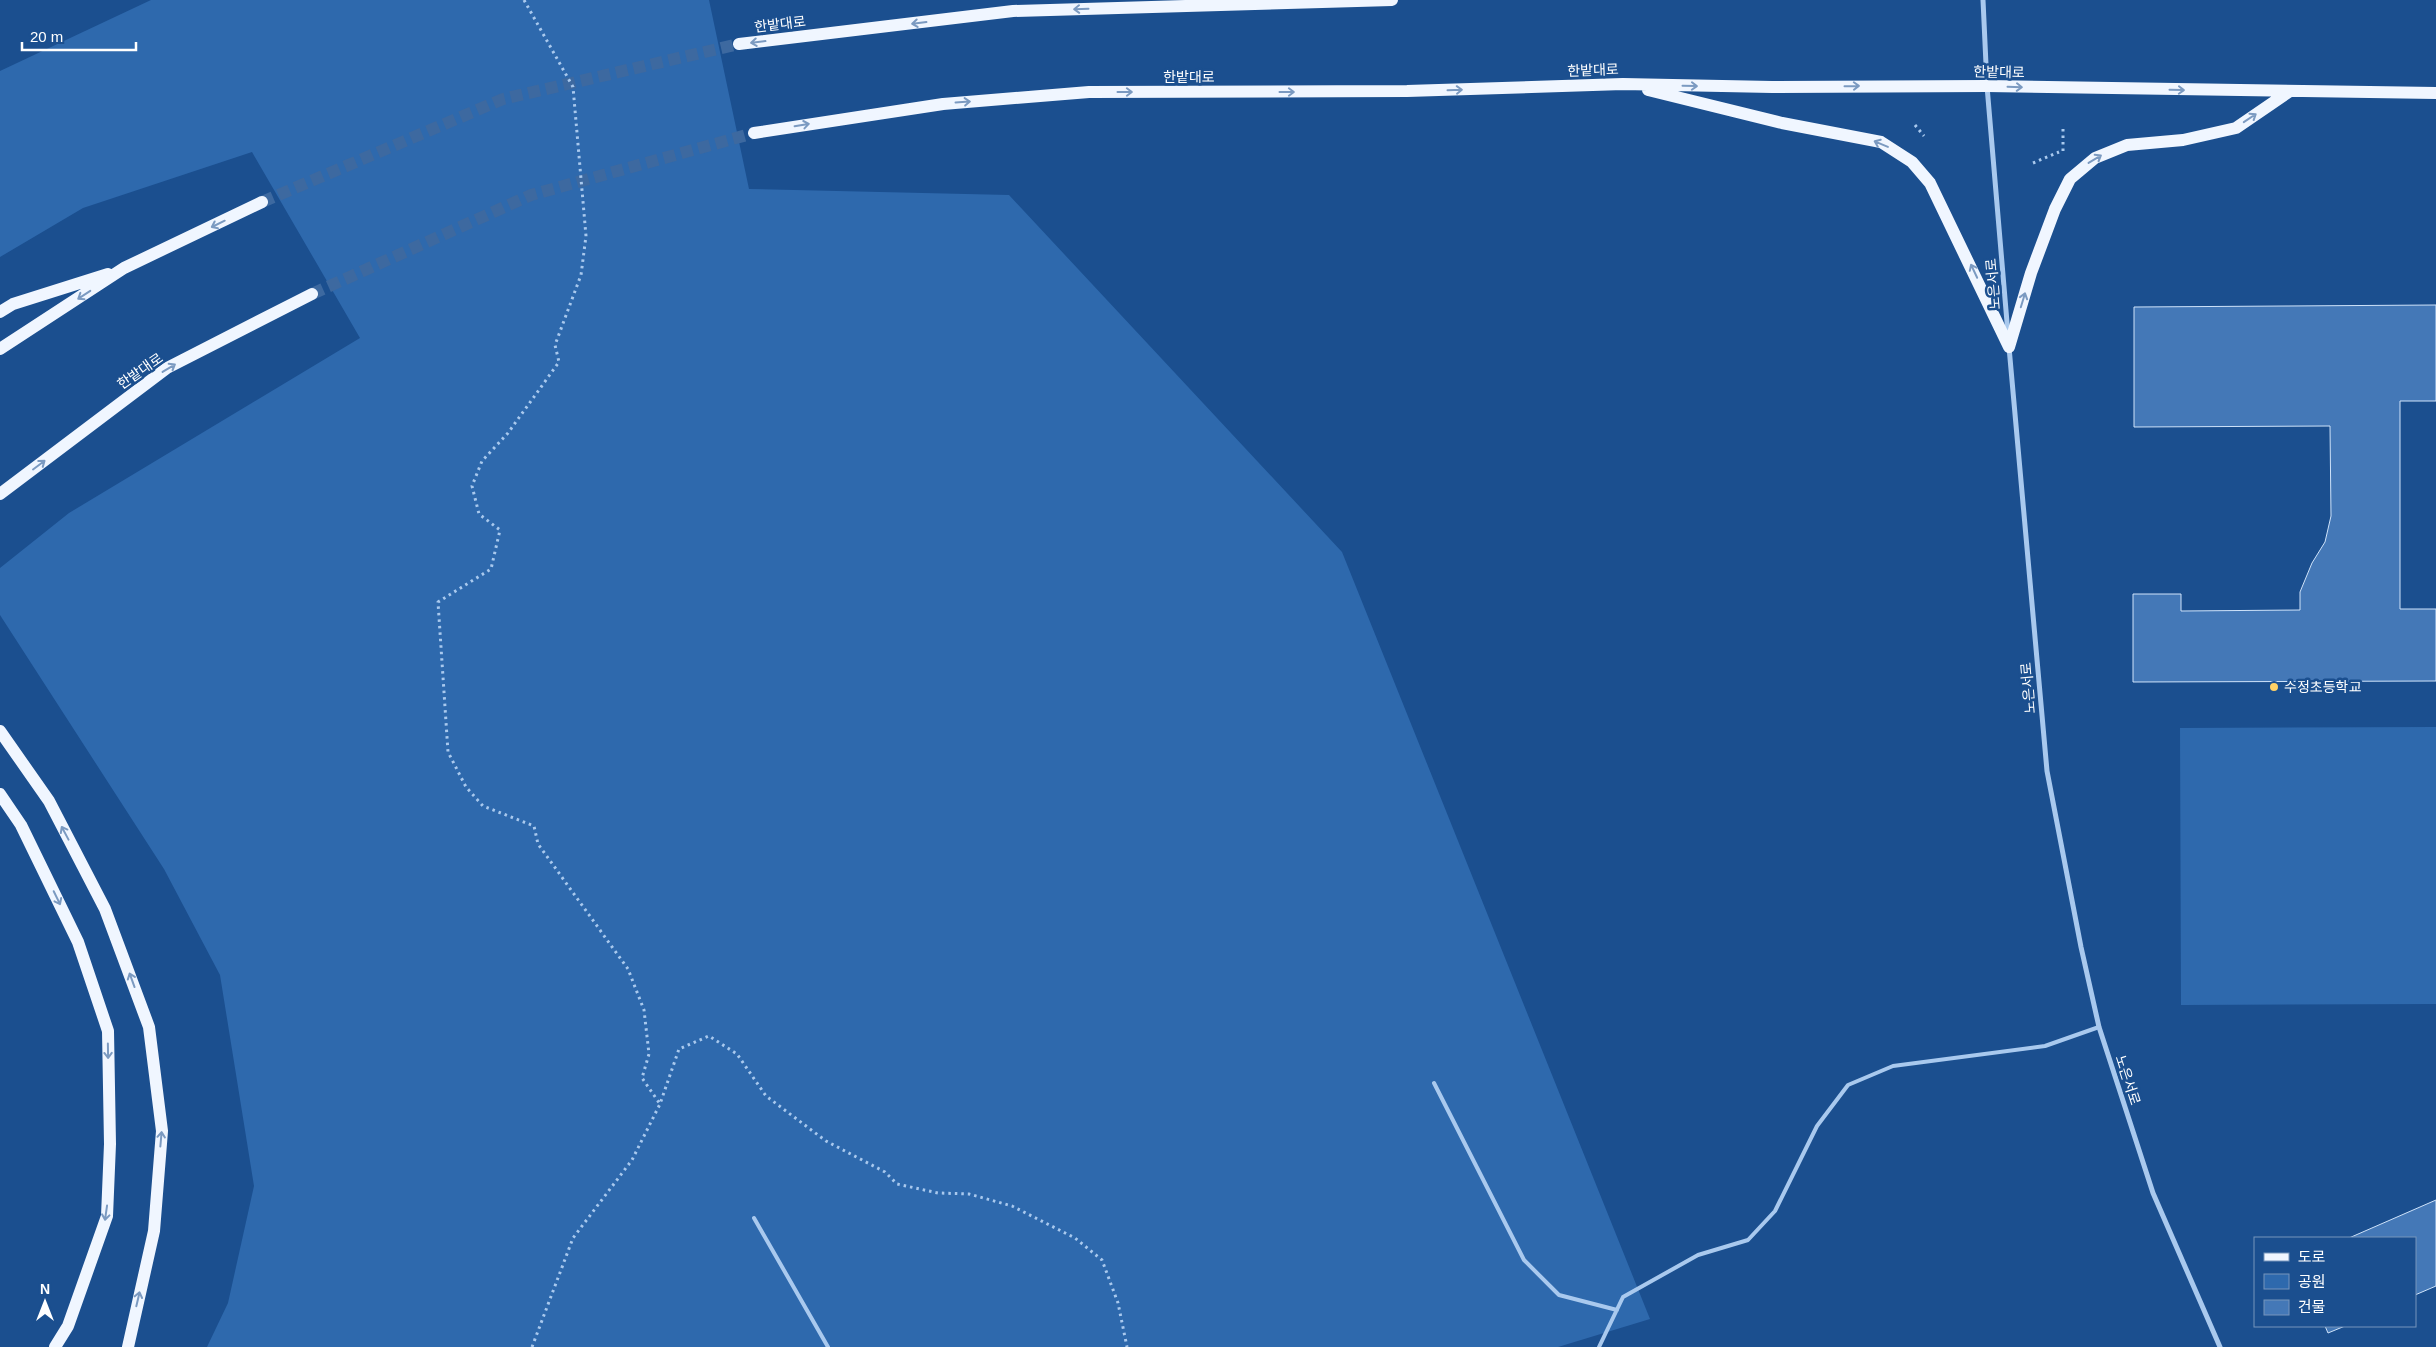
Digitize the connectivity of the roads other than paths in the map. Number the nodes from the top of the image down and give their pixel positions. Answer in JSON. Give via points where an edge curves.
{"nodes":[{"id":1,"x":1392,"y":0,"type":"edge"},
{"id":2,"x":1983,"y":0,"type":"edge"},
{"id":3,"x":739,"y":44,"type":"tunnel mouth"},
{"id":4,"x":1623,"y":84,"type":"junction"},
{"id":5,"x":1987,"y":86,"type":"junction"},
{"id":6,"x":2290,"y":91,"type":"junction"},
{"id":7,"x":2436,"y":93,"type":"edge"},
{"id":8,"x":754,"y":133,"type":"tunnel mouth"},
{"id":9,"x":262,"y":202,"type":"tunnel mouth"},
{"id":10,"x":124,"y":268,"type":"junction"},
{"id":11,"x":312,"y":294,"type":"tunnel mouth"},
{"id":12,"x":0,"y":312,"type":"edge"},
{"id":13,"x":2009,"y":347,"type":"junction"},
{"id":14,"x":0,"y":349,"type":"edge"},
{"id":15,"x":0,"y":494,"type":"edge"},
{"id":16,"x":0,"y":732,"type":"edge"},
{"id":17,"x":0,"y":794,"type":"edge"},
{"id":18,"x":2099,"y":1027,"type":"junction"},
{"id":19,"x":1434,"y":1083,"type":"dead end"},
{"id":20,"x":754,"y":1218,"type":"dead end"},
{"id":21,"x":1617,"y":1310,"type":"junction"},
{"id":22,"x":54,"y":1347,"type":"edge"},
{"id":23,"x":128,"y":1347,"type":"edge"},
{"id":24,"x":828,"y":1347,"type":"edge"},
{"id":25,"x":1599,"y":1347,"type":"edge"},
{"id":26,"x":2220,"y":1347,"type":"edge"}],
"edges":[{"from":1,"to":3,"type":"main road","name":"한밭대로","one_way":true,"via":[[1013,11]]},
{"from":2,"to":5,"type":"street","name":"노은서로"},
{"from":4,"to":5,"type":"main road","name":"한밭대로","one_way":true},
{"from":8,"to":4,"type":"main road","name":"한밭대로","one_way":true,"via":[[943,104],[1088,92],[1407,91]]},
{"from":13,"to":4,"type":"main road","one_way":true,"via":[[1930,182],[1912,162],[1881,142],[1782,123]]},
{"from":5,"to":6,"type":"main road","name":"한밭대로","one_way":true},
{"from":5,"to":13,"type":"street","name":"노은서로"},
{"from":6,"to":7,"type":"main road","name":"한밭대로"},
{"from":13,"to":6,"type":"main road","one_way":true,"via":[[2031,273],[2070,179],[2095,158],[2127,145],[2183,140],[2236,128]]},
{"from":9,"to":10,"type":"main road","one_way":true},
{"from":10,"to":12,"type":"main road","via":[[13,304]]},
{"from":10,"to":14,"type":"main road","one_way":true},
{"from":15,"to":11,"type":"main road","name":"한밭대로","one_way":true,"via":[[167,368]]},
{"from":13,"to":18,"type":"street","name":"노은서로","via":[[2046,771]]},
{"from":23,"to":16,"type":"main road","one_way":true,"via":[[154,1232],[162,1131],[149,1027],[105,909],[48,801]]},
{"from":17,"to":22,"type":"main road","one_way":true,"via":[[21,825],[78,942],[108,1031],[110,1144],[107,1216],[68,1326]]},
{"from":18,"to":21,"type":"lane","via":[[2045,1046],[1892,1066],[1848,1085],[1817,1126],[1775,1211],[1748,1240],[1698,1255],[1623,1297]]},
{"from":18,"to":26,"type":"street","name":"노은서로","via":[[2153,1193]]},
{"from":19,"to":21,"type":"lane","via":[[1524,1260],[1559,1295]]},
{"from":20,"to":24,"type":"lane"},
{"from":21,"to":25,"type":"lane"}]}
